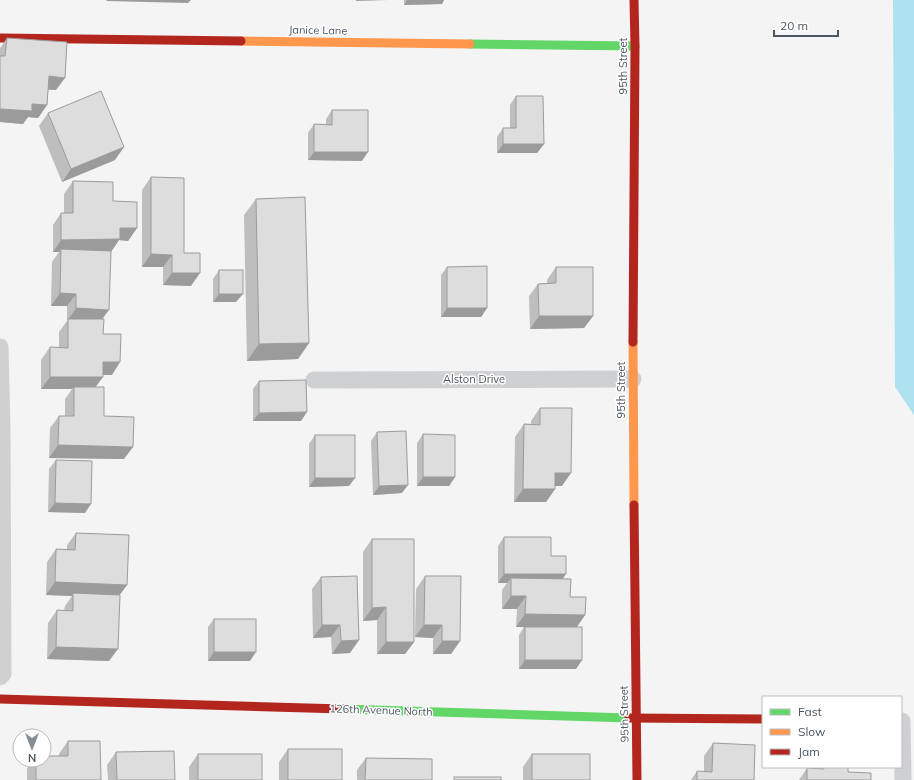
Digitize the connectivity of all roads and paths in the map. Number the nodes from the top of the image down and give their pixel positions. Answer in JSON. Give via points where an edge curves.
{"nodes":[{"id":1,"x":634,"y":0,"type":"edge"},
{"id":2,"x":0,"y":38,"type":"edge"},
{"id":3,"x":635,"y":46,"type":"junction"},
{"id":4,"x":0,"y":347,"type":"edge"},
{"id":5,"x":633,"y":379,"type":"junction"},
{"id":6,"x":314,"y":380,"type":"dead end"},
{"id":7,"x":1,"y":430,"type":"edge"},
{"id":8,"x":0,"y":677,"type":"edge"},
{"id":9,"x":0,"y":699,"type":"edge"},
{"id":10,"x":636,"y":718,"type":"junction"},
{"id":11,"x":762,"y":719,"type":"edge"},
{"id":12,"x":906,"y":721,"type":"edge"},
{"id":13,"x":637,"y":780,"type":"edge"},
{"id":14,"x":903,"y":780,"type":"edge"}],
"edges":[{"from":1,"to":3,"type":"street","name":"95th Street"},
{"from":2,"to":3,"type":"street","name":"Janice Lane"},
{"from":3,"to":5,"type":"street","name":"95th Street"},
{"from":4,"to":7,"type":"street"},
{"from":5,"to":6,"type":"street","name":"Alston Drive"},
{"from":5,"to":10,"type":"street","name":"95th Street"},
{"from":7,"to":8,"type":"street","via":[[3,674]]},
{"from":9,"to":10,"type":"street","name":"126th Avenue North"},
{"from":10,"to":11,"type":"street","name":"126th Avenue North"},
{"from":10,"to":13,"type":"street","name":"95th Street"},
{"from":12,"to":14,"type":"street"}]}
